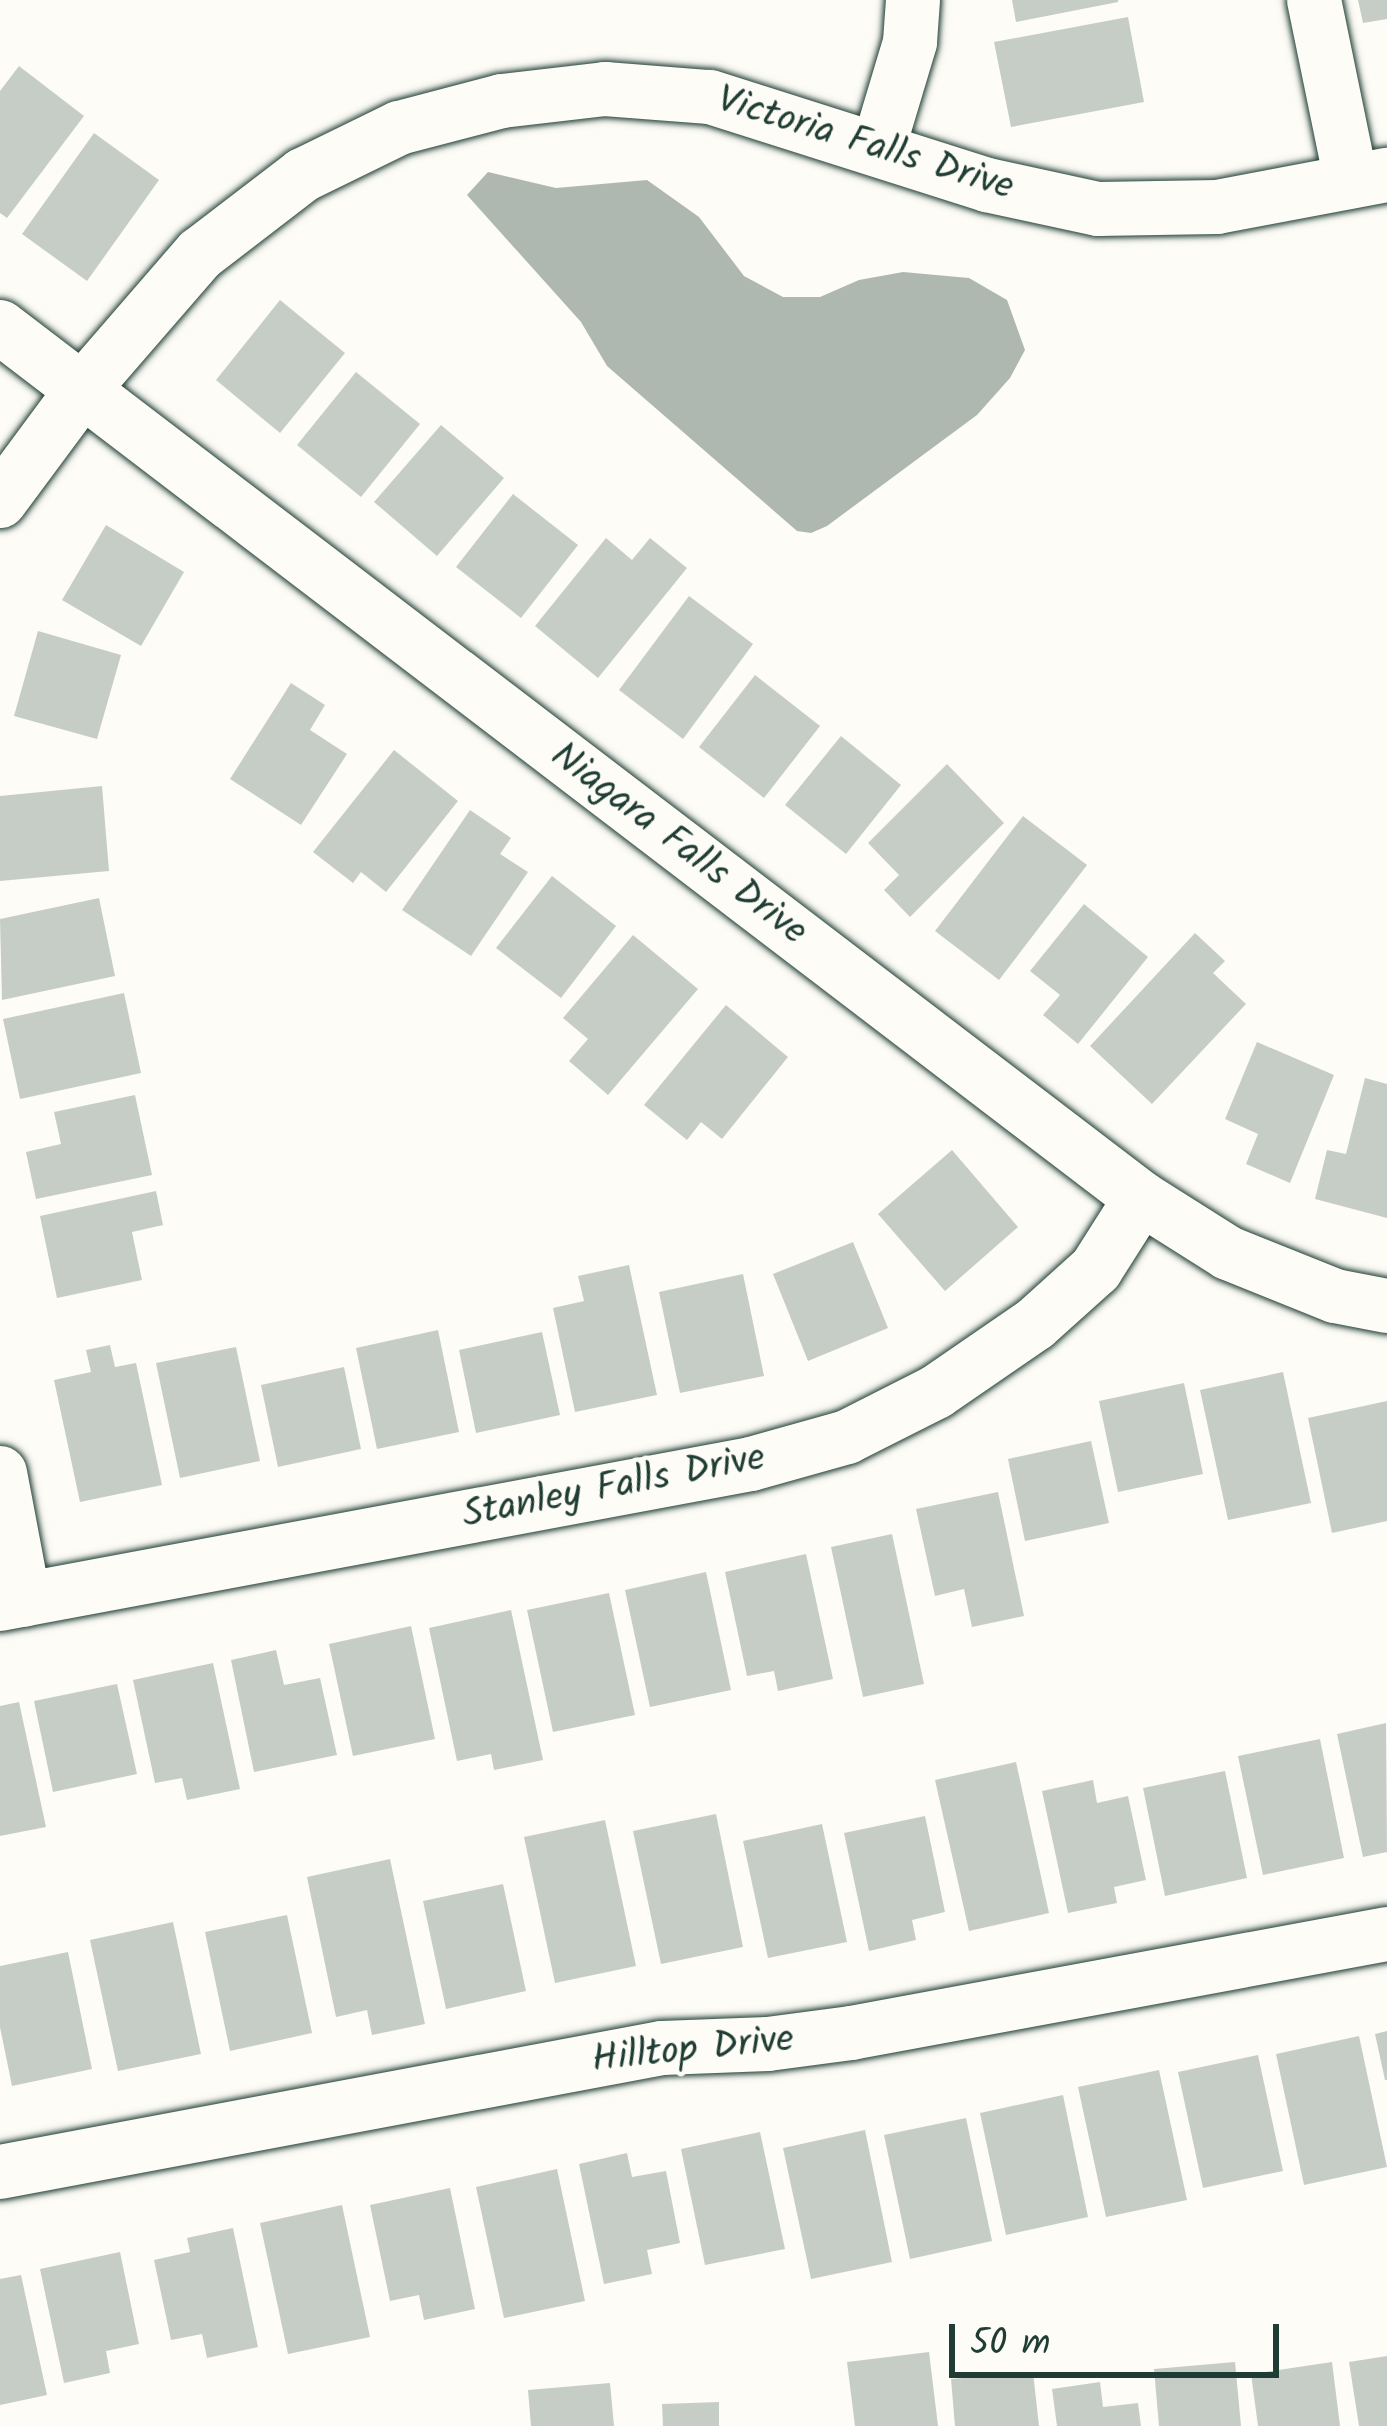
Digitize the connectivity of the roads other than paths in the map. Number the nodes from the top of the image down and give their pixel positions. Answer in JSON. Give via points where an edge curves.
{"nodes":[{"id":1,"x":913,"y":0,"type":"edge"},
{"id":2,"x":1315,"y":0,"type":"edge"},
{"id":3,"x":878,"y":149,"type":"junction"},
{"id":4,"x":1369,"y":178,"type":"edge"},
{"id":5,"x":0,"y":327,"type":"edge"},
{"id":6,"x":82,"y":390,"type":"junction"},
{"id":7,"x":0,"y":501,"type":"edge"},
{"id":8,"x":1141,"y":1198,"type":"junction"},
{"id":9,"x":1387,"y":1306,"type":"edge"},
{"id":10,"x":0,"y":1473,"type":"edge"},
{"id":11,"x":12,"y":1602,"type":"edge"},
{"id":12,"x":1387,"y":1934,"type":"edge"},
{"id":13,"x":0,"y":2172,"type":"edge"}],
"edges":[{"from":1,"to":3,"type":"street","via":[[910,42]]},
{"from":2,"to":4,"type":"street"},
{"from":3,"to":4,"type":"street","name":"Victoria Falls Drive","via":[[1097,209],[1217,207]]},
{"from":3,"to":6,"type":"street","name":"Victoria Falls Drive","via":[[710,97],[605,89],[502,101],[398,128],[303,175],[200,254]]},
{"from":5,"to":6,"type":"street","name":"Niagara Falls Drive"},
{"from":6,"to":7,"type":"street","name":"Victoria Falls Drive"},
{"from":6,"to":8,"type":"street","name":"Niagara Falls Drive"},
{"from":8,"to":9,"type":"street","name":"Niagara Falls Drive","via":[[1228,1253],[1335,1296]]},
{"from":8,"to":11,"type":"street","name":"Stanley Falls Drive","via":[[1096,1269],[1035,1324],[936,1392],[847,1437],[751,1464]]},
{"from":10,"to":11,"type":"street"},
{"from":12,"to":13,"type":"street","name":"Hilltop Drive","via":[[851,2033],[662,2048]]}]}
